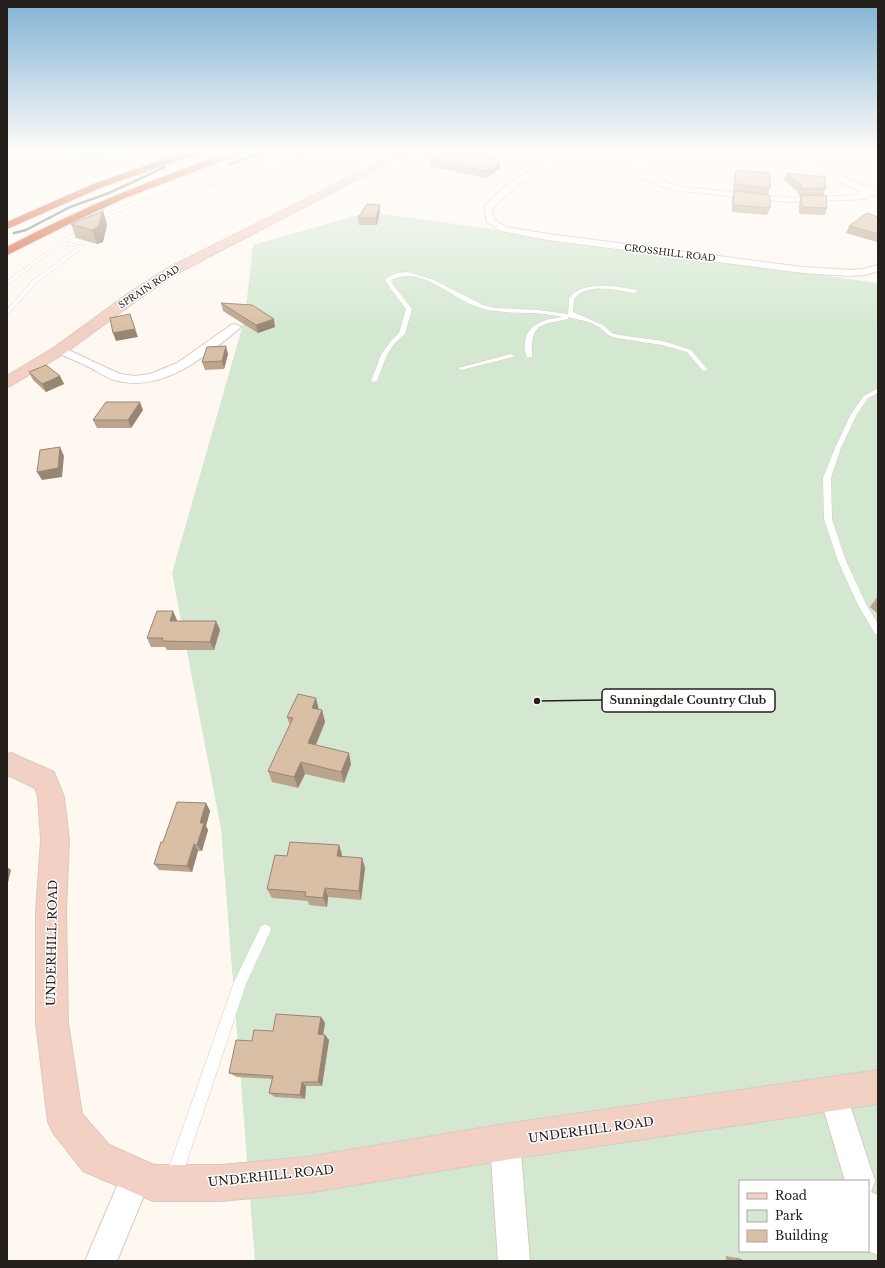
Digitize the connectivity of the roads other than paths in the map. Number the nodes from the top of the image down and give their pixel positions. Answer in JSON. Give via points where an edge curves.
{"nodes":[{"id":1,"x":40,"y":211,"type":"edge"},
{"id":2,"x":87,"y":211,"type":"edge"},
{"id":3,"x":116,"y":211,"type":"edge"},
{"id":4,"x":290,"y":211,"type":"edge"},
{"id":5,"x":488,"y":211,"type":"edge"},
{"id":6,"x":7,"y":226,"type":"edge"},
{"id":7,"x":62,"y":243,"type":"junction"},
{"id":8,"x":7,"y":252,"type":"edge"},
{"id":9,"x":878,"y":268,"type":"edge"},
{"id":10,"x":7,"y":283,"type":"edge"},
{"id":11,"x":634,"y":291,"type":"dead end"},
{"id":12,"x":9,"y":308,"type":"edge"},
{"id":13,"x":7,"y":313,"type":"edge"},
{"id":14,"x":576,"y":317,"type":"junction"},
{"id":15,"x":235,"y":327,"type":"dead end"},
{"id":16,"x":60,"y":350,"type":"junction"},
{"id":17,"x":511,"y":356,"type":"dead end"},
{"id":18,"x":529,"y":357,"type":"dead end"},
{"id":19,"x":461,"y":368,"type":"dead end"},
{"id":20,"x":705,"y":370,"type":"dead end"},
{"id":21,"x":374,"y":381,"type":"dead end"},
{"id":22,"x":7,"y":382,"type":"edge"},
{"id":23,"x":878,"y":390,"type":"edge"},
{"id":24,"x":878,"y":632,"type":"edge"},
{"id":25,"x":7,"y":765,"type":"edge"},
{"id":26,"x":265,"y":930,"type":"dead end"},
{"id":27,"x":878,"y":1087,"type":"edge"},
{"id":28,"x":834,"y":1094,"type":"junction"},
{"id":29,"x":505,"y":1142,"type":"junction"},
{"id":30,"x":137,"y":1176,"type":"junction"},
{"id":31,"x":860,"y":1180,"type":"edge"},
{"id":32,"x":171,"y":1183,"type":"junction"},
{"id":33,"x":869,"y":1209,"type":"edge"},
{"id":34,"x":878,"y":1239,"type":"edge"},
{"id":35,"x":101,"y":1261,"type":"edge"},
{"id":36,"x":514,"y":1261,"type":"edge"}],
"edges":[{"from":1,"to":6,"type":"highway"},
{"from":2,"to":8,"type":"highway"},
{"from":3,"to":7,"type":"lane"},
{"from":4,"to":16,"type":"street","name":"SPRAIN ROAD","via":[[170,272]]},
{"from":5,"to":9,"type":"street","name":"CROSSHILL ROAD","via":[[490,220],[504,229],[548,237],[777,267],[849,273]]},
{"from":7,"to":10,"type":"lane"},
{"from":7,"to":12,"type":"lane","via":[[82,246],[34,282]]},
{"from":11,"to":14,"type":"lane","via":[[614,288],[581,291],[573,295],[569,303],[570,313]]},
{"from":12,"to":13,"type":"lane"},
{"from":14,"to":18,"type":"lane","via":[[545,321],[534,327],[529,337]]},
{"from":14,"to":20,"type":"lane","via":[[591,321],[618,337],[663,343],[689,351]]},
{"from":14,"to":21,"type":"lane","via":[[490,309],[460,298],[444,286],[408,274],[398,274],[388,279],[409,309],[406,323],[402,334],[384,355]]},
{"from":15,"to":16,"type":"street","via":[[176,370],[139,379],[118,376]]},
{"from":16,"to":22,"type":"street","name":"SPRAIN ROAD"},
{"from":17,"to":19,"type":"lane"},
{"from":23,"to":24,"type":"lane","via":[[866,397],[854,414],[827,478],[827,492],[828,519],[842,562]]},
{"from":25,"to":30,"type":"street","name":"UNDERHILL ROAD","via":[[11,764],[45,780],[51,797],[55,840],[51,911],[52,1023],[66,1122],[96,1158]]},
{"from":26,"to":32,"type":"lane","via":[[240,982]]},
{"from":27,"to":28,"type":"street","name":"UNDERHILL ROAD"},
{"from":28,"to":29,"type":"street","name":"UNDERHILL ROAD"},
{"from":28,"to":31,"type":"street"},
{"from":29,"to":32,"type":"street","name":"UNDERHILL ROAD","via":[[307,1175],[221,1183]]},
{"from":29,"to":36,"type":"street"},
{"from":30,"to":32,"type":"street","name":"UNDERHILL ROAD","via":[[153,1183]]},
{"from":30,"to":35,"type":"street"},
{"from":33,"to":34,"type":"street"}]}
